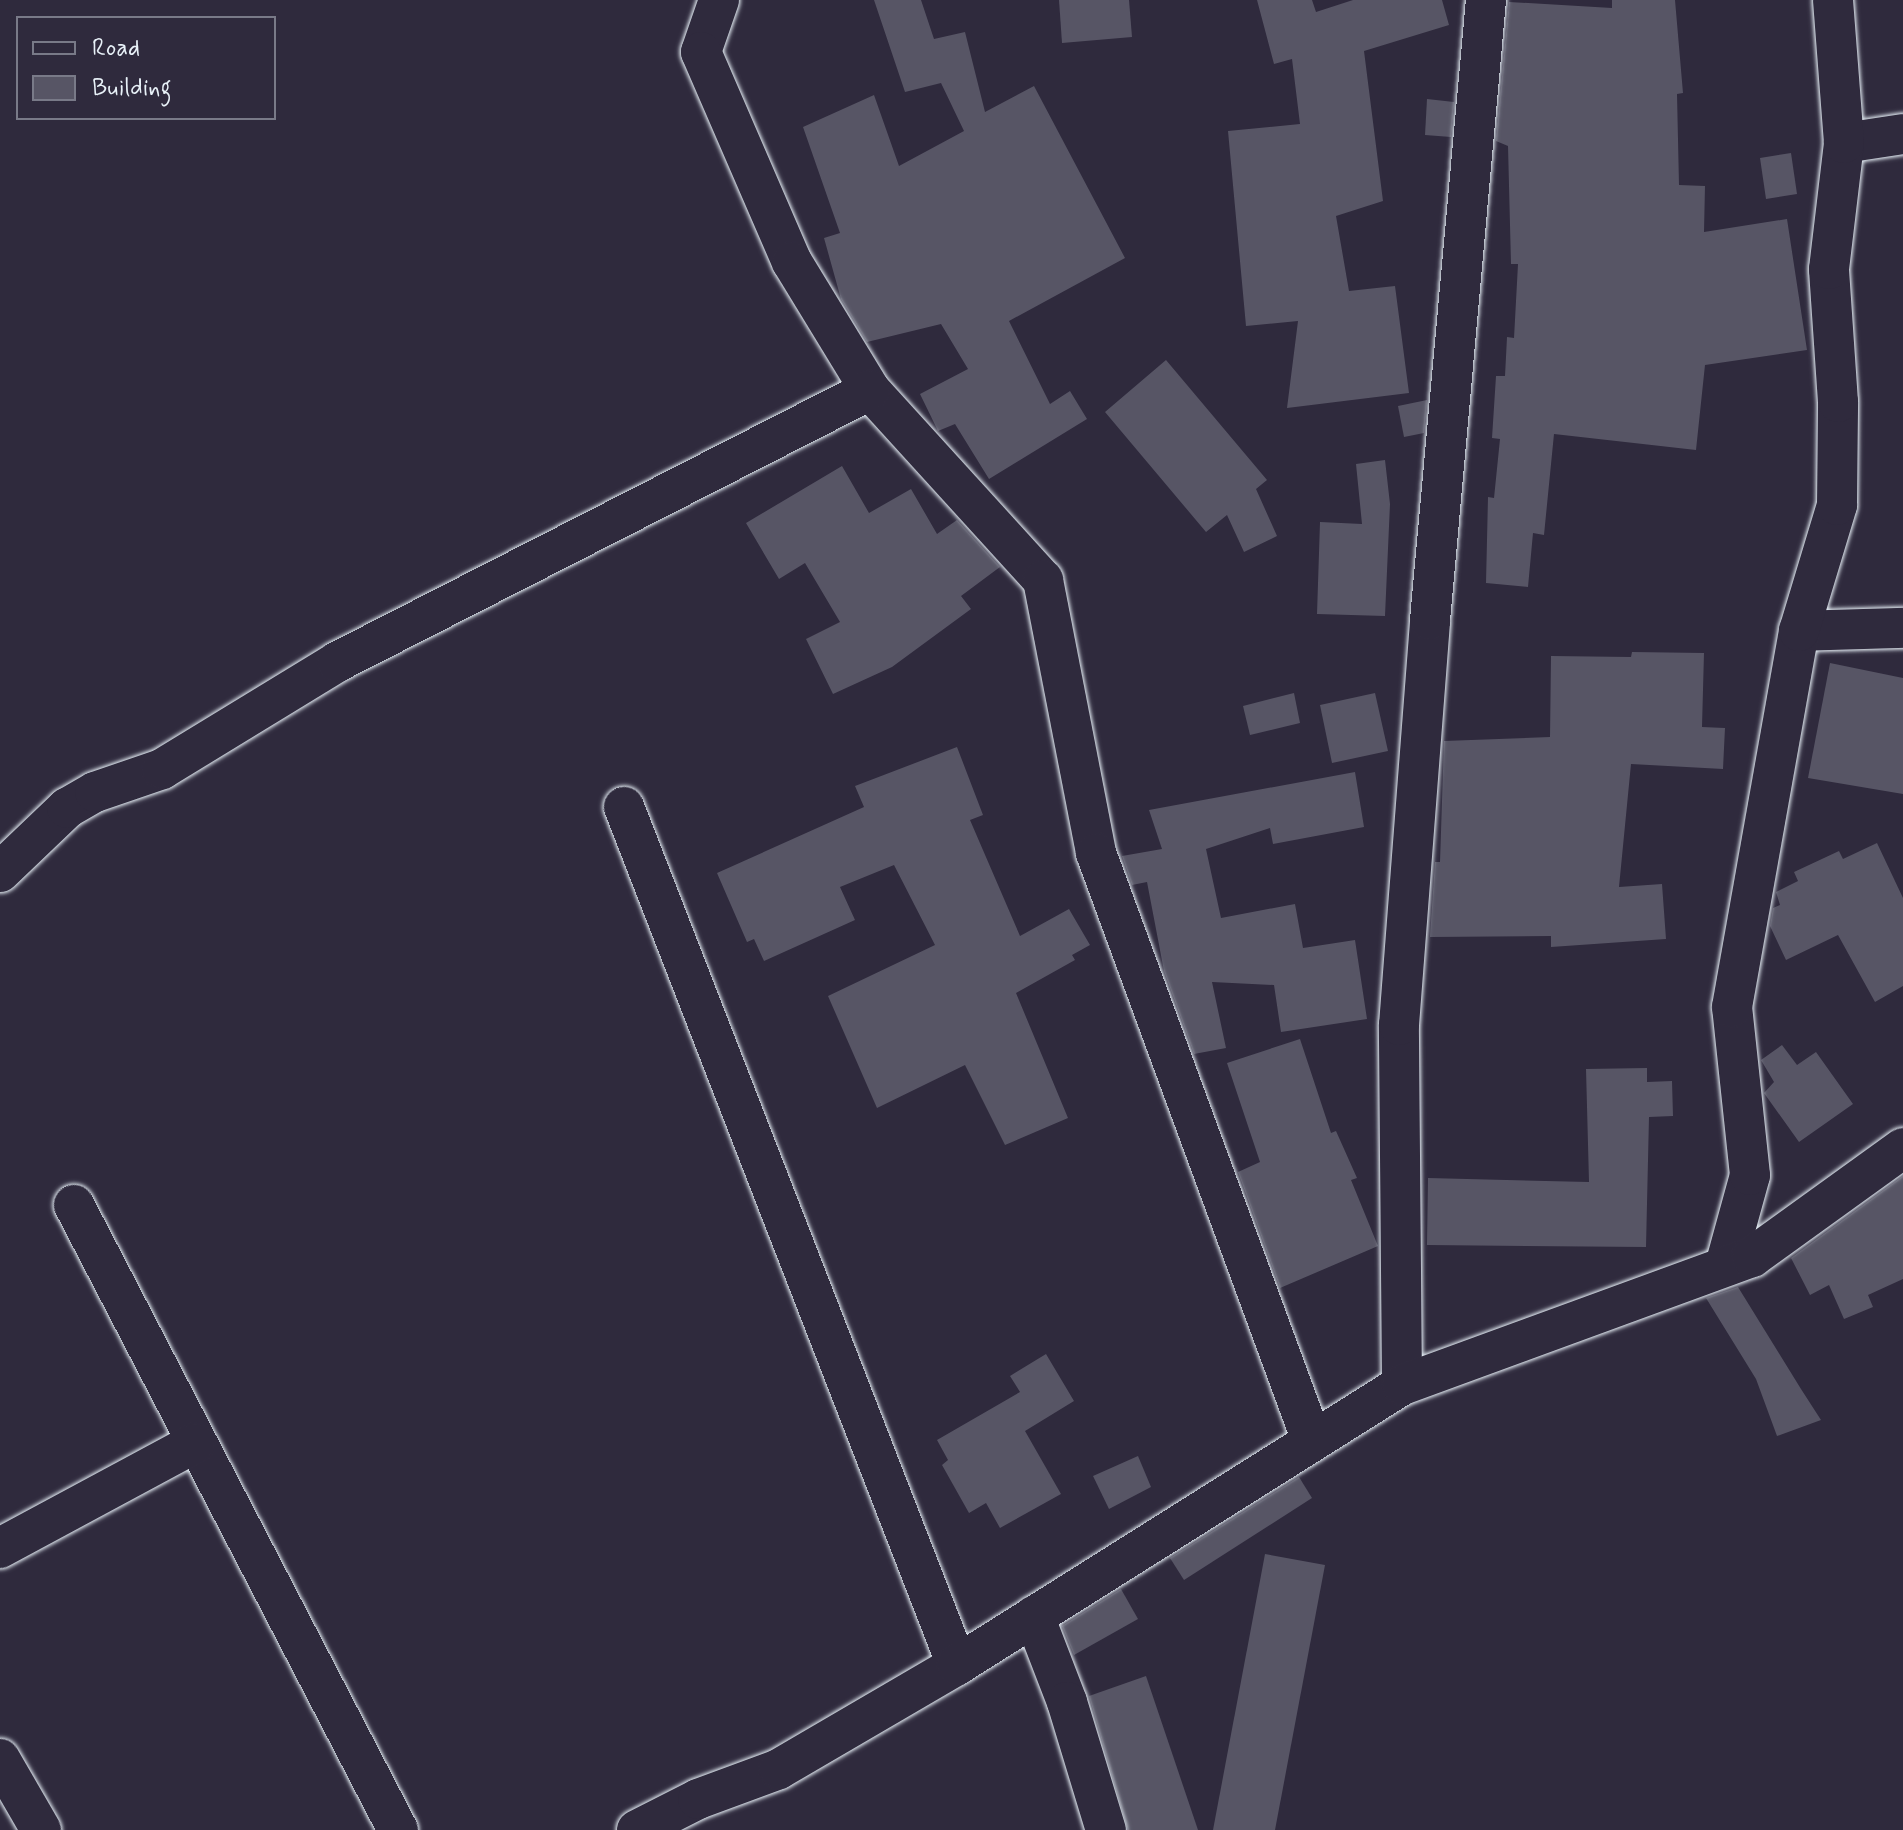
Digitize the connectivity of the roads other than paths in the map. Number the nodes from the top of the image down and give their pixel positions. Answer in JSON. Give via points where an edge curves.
{"nodes":[{"id":1,"x":719,"y":0,"type":"edge"},
{"id":2,"x":1486,"y":0,"type":"edge"},
{"id":3,"x":1833,"y":0,"type":"edge"},
{"id":4,"x":1903,"y":134,"type":"edge"},
{"id":5,"x":1844,"y":143,"type":"junction"},
{"id":6,"x":870,"y":390,"type":"junction"},
{"id":7,"x":1903,"y":628,"type":"edge"},
{"id":8,"x":1799,"y":631,"type":"junction"},
{"id":9,"x":624,"y":807,"type":"dead end"},
{"id":10,"x":0,"y":872,"type":"edge"},
{"id":11,"x":1903,"y":1148,"type":"edge"},
{"id":12,"x":1750,"y":1175,"type":"junction"},
{"id":13,"x":74,"y":1205,"type":"dead end"},
{"id":14,"x":1779,"y":1238,"type":"junction"},
{"id":15,"x":1725,"y":1266,"type":"junction"},
{"id":16,"x":1402,"y":1385,"type":"junction"},
{"id":17,"x":1312,"y":1441,"type":"junction"},
{"id":18,"x":195,"y":1443,"type":"junction"},
{"id":19,"x":0,"y":1548,"type":"edge"},
{"id":20,"x":1034,"y":1616,"type":"junction"},
{"id":21,"x":957,"y":1665,"type":"junction"},
{"id":22,"x":0,"y":1759,"type":"edge"},
{"id":23,"x":704,"y":1814,"type":"edge"},
{"id":24,"x":41,"y":1830,"type":"edge"},
{"id":25,"x":398,"y":1830,"type":"edge"},
{"id":26,"x":637,"y":1830,"type":"edge"},
{"id":27,"x":1106,"y":1830,"type":"edge"}],
"edges":[{"from":1,"to":6,"type":"street","via":[[701,52],[792,262]]},
{"from":2,"to":16,"type":"street","via":[[1399,1025]]},
{"from":3,"to":5,"type":"street"},
{"from":4,"to":5,"type":"street"},
{"from":5,"to":8,"type":"street","via":[[1829,269],[1838,402],[1837,505]]},
{"from":6,"to":10,"type":"street","via":[[337,662],[162,769],[95,792],[67,808]]},
{"from":6,"to":17,"type":"street","via":[[1043,580],[1096,853]]},
{"from":7,"to":8,"type":"street"},
{"from":8,"to":12,"type":"street","via":[[1732,1007]]},
{"from":9,"to":21,"type":"street"},
{"from":11,"to":14,"type":"street"},
{"from":12,"to":14,"type":"street"},
{"from":12,"to":15,"type":"street"},
{"from":13,"to":18,"type":"street"},
{"from":14,"to":15,"type":"street","via":[[1752,1257]]},
{"from":15,"to":16,"type":"street"},
{"from":16,"to":17,"type":"street"},
{"from":17,"to":20,"type":"street"},
{"from":18,"to":19,"type":"street"},
{"from":18,"to":25,"type":"street"},
{"from":20,"to":21,"type":"street"},
{"from":20,"to":27,"type":"street"},
{"from":21,"to":23,"type":"street"},
{"from":22,"to":24,"type":"street"},
{"from":23,"to":26,"type":"street"}]}
